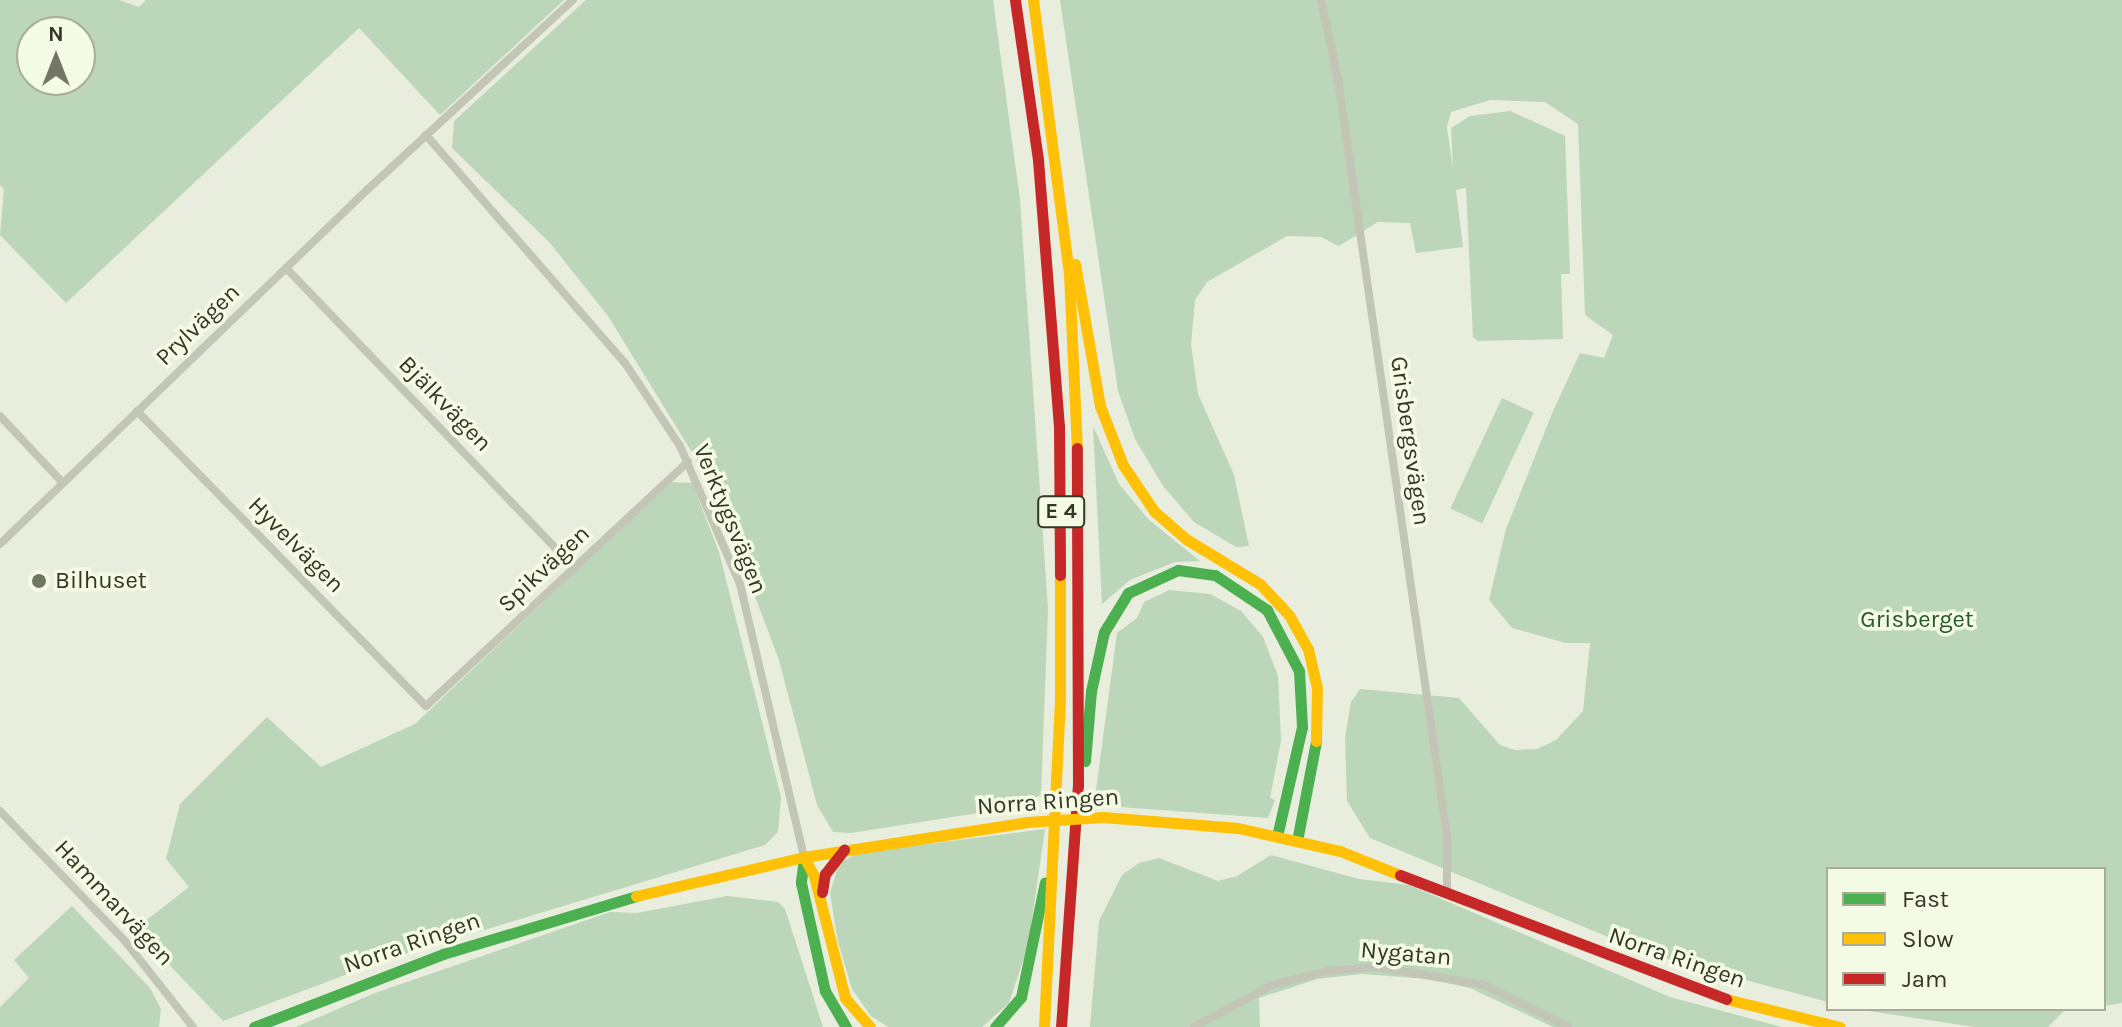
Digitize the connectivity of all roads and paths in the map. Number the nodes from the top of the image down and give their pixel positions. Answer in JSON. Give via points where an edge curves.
{"nodes":[{"id":1,"x":573,"y":0,"type":"edge"},
{"id":2,"x":1015,"y":0,"type":"edge"},
{"id":3,"x":1033,"y":0,"type":"edge"},
{"id":4,"x":1321,"y":0,"type":"edge"},
{"id":5,"x":426,"y":135,"type":"junction"},
{"id":6,"x":1063,"y":221,"type":"junction"},
{"id":7,"x":286,"y":268,"type":"junction"},
{"id":8,"x":137,"y":411,"type":"junction"},
{"id":9,"x":0,"y":416,"type":"edge"},
{"id":10,"x":688,"y":462,"type":"junction"},
{"id":11,"x":63,"y":483,"type":"junction"},
{"id":12,"x":0,"y":544,"type":"edge"},
{"id":13,"x":575,"y":568,"type":"junction"},
{"id":14,"x":426,"y":706,"type":"joint"},
{"id":15,"x":1078,"y":785,"type":"junction"},
{"id":16,"x":0,"y":811,"type":"edge"},
{"id":17,"x":1277,"y":836,"type":"junction"},
{"id":18,"x":1297,"y":841,"type":"junction"},
{"id":19,"x":1055,"y":847,"type":"junction"},
{"id":20,"x":844,"y":850,"type":"junction"},
{"id":21,"x":804,"y":857,"type":"junction"},
{"id":22,"x":1447,"y":890,"type":"junction"},
{"id":23,"x":819,"y":896,"type":"junction"},
{"id":24,"x":193,"y":1027,"type":"edge"},
{"id":25,"x":254,"y":1027,"type":"edge"},
{"id":26,"x":846,"y":1027,"type":"edge"},
{"id":27,"x":870,"y":1027,"type":"edge"},
{"id":28,"x":995,"y":1027,"type":"edge"},
{"id":29,"x":1044,"y":1027,"type":"edge"},
{"id":30,"x":1061,"y":1027,"type":"edge"},
{"id":31,"x":1194,"y":1027,"type":"edge"},
{"id":32,"x":1568,"y":1027,"type":"edge"},
{"id":33,"x":1840,"y":1027,"type":"edge"}],
"edges":[{"from":1,"to":5,"type":"street","name":"Prylvägen"},
{"from":2,"to":19,"type":"main road","number":"E 4","via":[[1038,160],[1059,426]]},
{"from":3,"to":6,"type":"main road","number":"E 4"},
{"from":4,"to":22,"type":"street","name":"Grisbergsvägen","via":[[1338,79],[1447,836]]},
{"from":5,"to":7,"type":"street","name":"Prylvägen"},
{"from":5,"to":10,"type":"street","name":"Verktygsvägen","via":[[625,363]]},
{"from":6,"to":15,"type":"main road","number":"E 4","via":[[1077,409]]},
{"from":6,"to":18,"type":"main road","number":"E 4","via":[[1100,406],[1123,465],[1154,511],[1186,539],[1260,584],[1289,615],[1308,649],[1317,687],[1317,733]]},
{"from":7,"to":8,"type":"street","name":"Prylvägen"},
{"from":7,"to":13,"type":"street","name":"Bjälkvägen"},
{"from":8,"to":11,"type":"street","name":"Prylvägen"},
{"from":8,"to":14,"type":"street","name":"Hyvelvägen"},
{"from":9,"to":11,"type":"street"},
{"from":10,"to":13,"type":"street","name":"Spikvägen"},
{"from":10,"to":21,"type":"street","name":"Verktygsvägen","via":[[740,584]]},
{"from":11,"to":12,"type":"street","name":"Prylvägen"},
{"from":13,"to":14,"type":"street","name":"Spikvägen"},
{"from":15,"to":17,"type":"main road","number":"E 4","via":[[1104,632],[1128,593],[1156,576],[1198,571],[1232,583],[1267,610],[1299,671],[1302,727]]},
{"from":15,"to":30,"type":"main road","number":"E 4"},
{"from":16,"to":24,"type":"street","name":"Hammarvägen","via":[[125,941]]},
{"from":17,"to":18,"type":"main road","name":"Norra Ringen"},
{"from":17,"to":20,"type":"main road","name":"Norra Ringen","bridge":true,"via":[[1103,817],[1027,822]]},
{"from":18,"to":22,"type":"main road","name":"Norra Ringen"},
{"from":19,"to":28,"type":"main road","number":"E 4","via":[[1021,997]]},
{"from":19,"to":29,"type":"main road","number":"E 4"},
{"from":20,"to":21,"type":"main road","name":"Norra Ringen"},
{"from":20,"to":23,"type":"main road","via":[[825,874]]},
{"from":21,"to":23,"type":"main road"},
{"from":21,"to":25,"type":"main road","name":"Norra Ringen","via":[[539,923]]},
{"from":21,"to":26,"type":"main road","via":[[801,883],[825,991]]},
{"from":22,"to":33,"type":"main road","name":"Norra Ringen","via":[[1698,992]]},
{"from":23,"to":27,"type":"main road","via":[[845,998]]},
{"from":31,"to":32,"type":"street","name":"Nygatan","via":[[1272,985],[1328,971],[1377,967],[1484,985]]}]}
